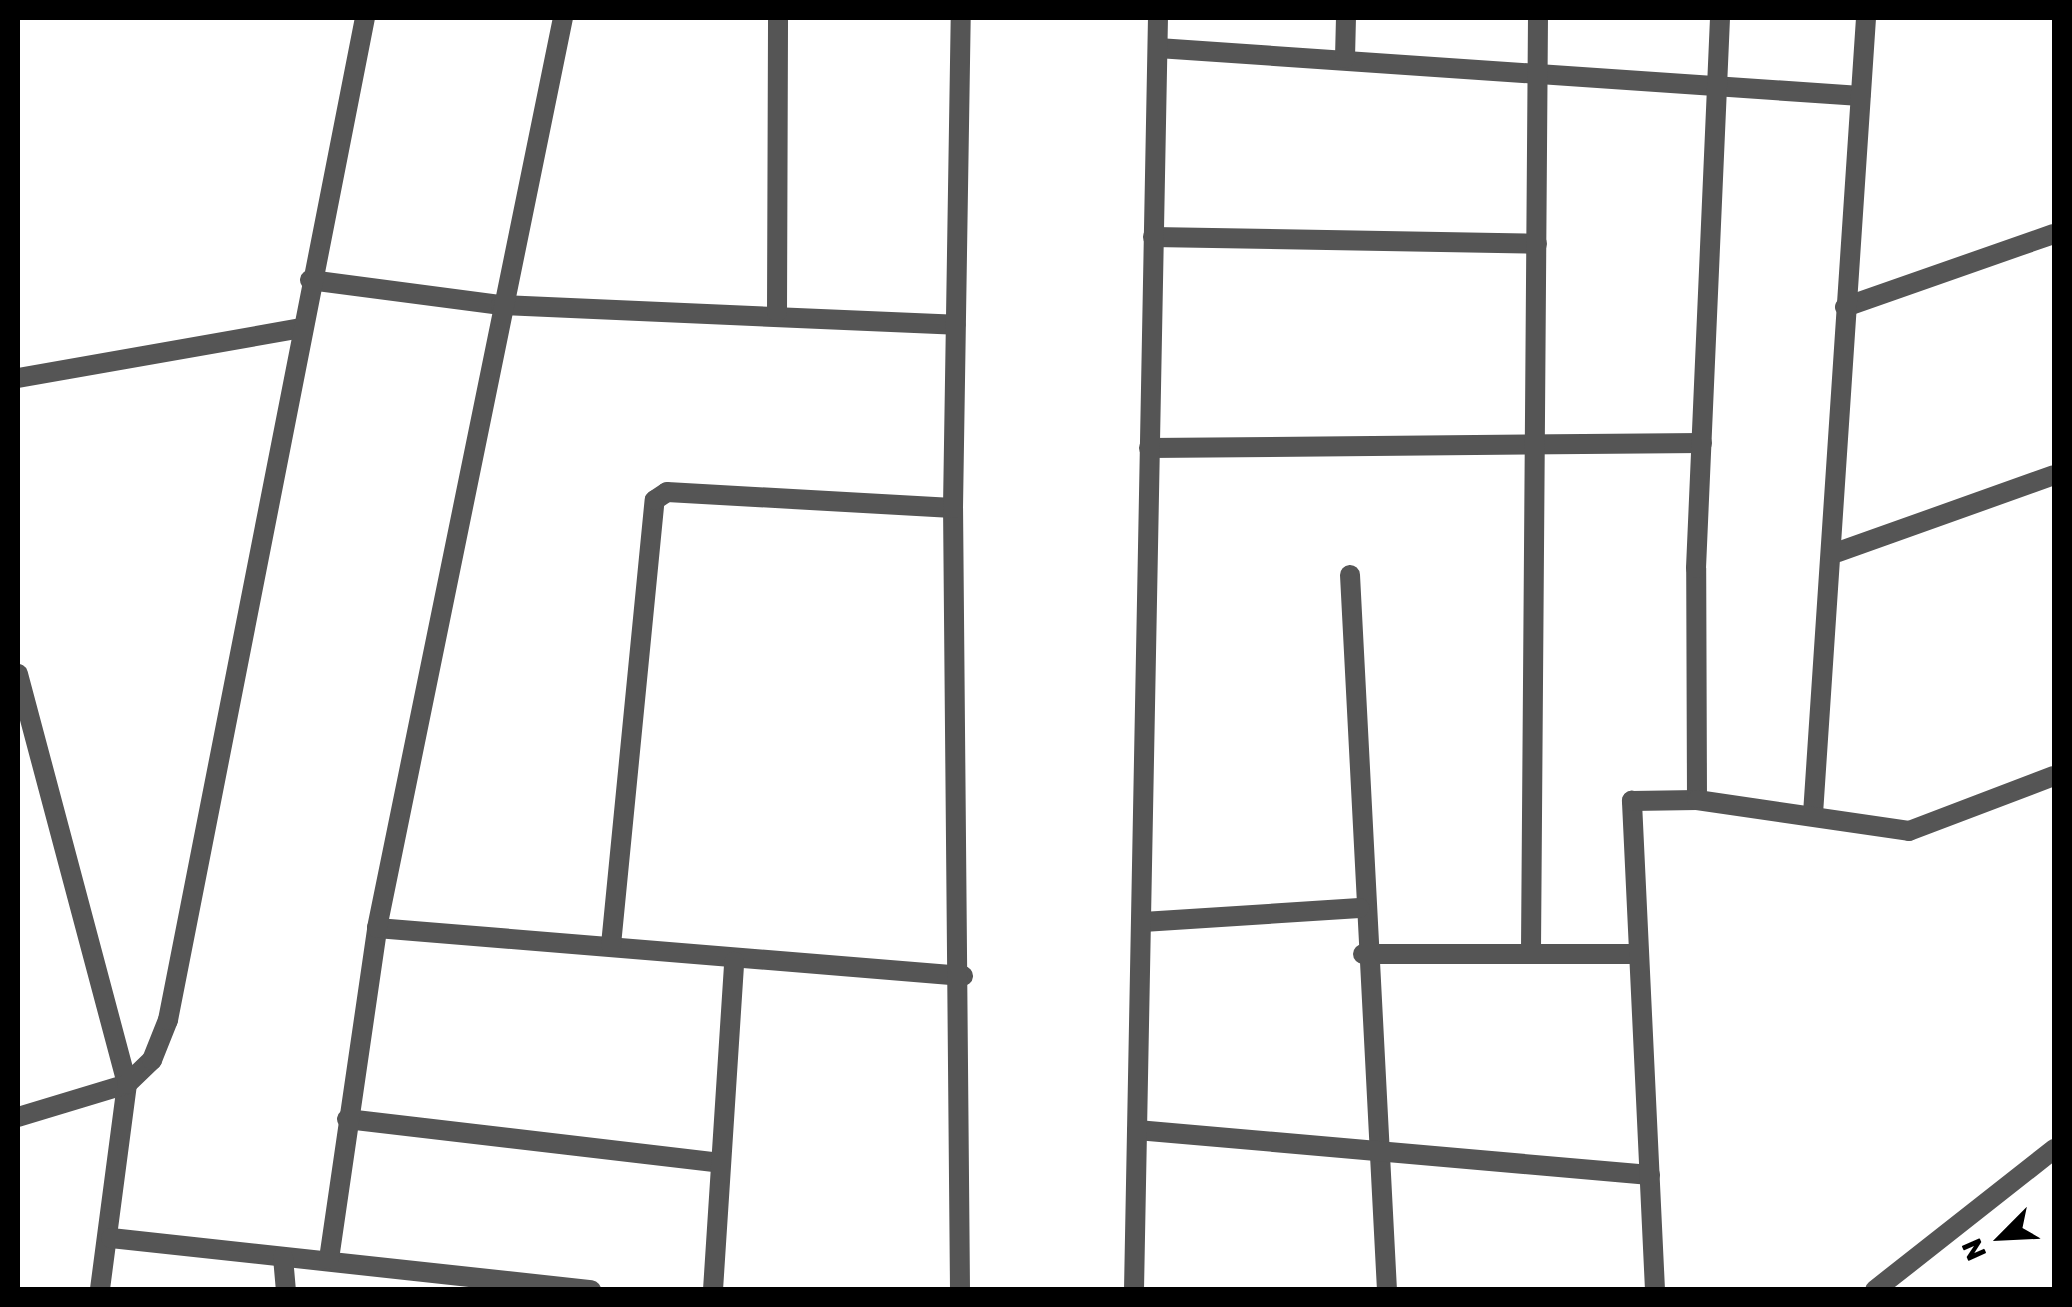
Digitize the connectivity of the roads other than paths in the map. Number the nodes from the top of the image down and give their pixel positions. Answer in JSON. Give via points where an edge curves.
{"nodes":[{"id":1,"x":365,"y":18,"type":"edge"},
{"id":2,"x":563,"y":18,"type":"edge"},
{"id":3,"x":778,"y":18,"type":"edge"},
{"id":4,"x":962,"y":18,"type":"edge"},
{"id":5,"x":1158,"y":18,"type":"edge"},
{"id":6,"x":1346,"y":18,"type":"edge"},
{"id":7,"x":1538,"y":18,"type":"edge"},
{"id":8,"x":1720,"y":18,"type":"edge"},
{"id":9,"x":1866,"y":18,"type":"edge"},
{"id":10,"x":1158,"y":48,"type":"junction"},
{"id":11,"x":1344,"y":58,"type":"junction"},
{"id":12,"x":1538,"y":70,"type":"junction"},
{"id":13,"x":1718,"y":84,"type":"junction"},
{"id":14,"x":1860,"y":96,"type":"junction"},
{"id":15,"x":2054,"y":234,"type":"edge"},
{"id":16,"x":1154,"y":237,"type":"junction"},
{"id":17,"x":1538,"y":244,"type":"junction"},
{"id":18,"x":310,"y":280,"type":"junction"},
{"id":19,"x":502,"y":305,"type":"junction"},
{"id":20,"x":1845,"y":307,"type":"junction"},
{"id":21,"x":777,"y":312,"type":"junction"},
{"id":22,"x":956,"y":325,"type":"junction"},
{"id":23,"x":301,"y":328,"type":"junction"},
{"id":24,"x":18,"y":378,"type":"edge"},
{"id":25,"x":1702,"y":443,"type":"junction"},
{"id":26,"x":1535,"y":446,"type":"junction"},
{"id":27,"x":1149,"y":448,"type":"junction"},
{"id":28,"x":2054,"y":475,"type":"edge"},
{"id":29,"x":953,"y":508,"type":"junction"},
{"id":30,"x":1838,"y":552,"type":"junction"},
{"id":31,"x":1350,"y":576,"type":"dead end"},
{"id":32,"x":18,"y":674,"type":"edge"},
{"id":33,"x":26,"y":734,"type":"edge"},
{"id":34,"x":2054,"y":776,"type":"edge"},
{"id":35,"x":1698,"y":800,"type":"junction"},
{"id":36,"x":1813,"y":814,"type":"junction"},
{"id":37,"x":1360,"y":908,"type":"junction"},
{"id":38,"x":1143,"y":922,"type":"junction"},
{"id":39,"x":377,"y":928,"type":"junction"},
{"id":40,"x":611,"y":945,"type":"junction"},
{"id":41,"x":1532,"y":949,"type":"junction"},
{"id":42,"x":1363,"y":954,"type":"junction"},
{"id":43,"x":1639,"y":954,"type":"junction"},
{"id":44,"x":734,"y":962,"type":"junction"},
{"id":45,"x":962,"y":976,"type":"junction"},
{"id":46,"x":126,"y":1084,"type":"junction"},
{"id":47,"x":18,"y":1117,"type":"edge"},
{"id":48,"x":348,"y":1119,"type":"junction"},
{"id":49,"x":1138,"y":1130,"type":"junction"},
{"id":50,"x":1379,"y":1146,"type":"junction"},
{"id":51,"x":2054,"y":1150,"type":"edge"},
{"id":52,"x":720,"y":1163,"type":"junction"},
{"id":53,"x":1650,"y":1175,"type":"junction"},
{"id":54,"x":111,"y":1238,"type":"junction"},
{"id":55,"x":284,"y":1257,"type":"junction"},
{"id":56,"x":329,"y":1259,"type":"junction"},
{"id":57,"x":450,"y":1281,"type":"edge"},
{"id":58,"x":100,"y":1290,"type":"edge"},
{"id":59,"x":286,"y":1290,"type":"edge"},
{"id":60,"x":591,"y":1290,"type":"edge"},
{"id":61,"x":713,"y":1290,"type":"edge"},
{"id":62,"x":960,"y":1290,"type":"edge"},
{"id":63,"x":1134,"y":1290,"type":"edge"},
{"id":64,"x":1387,"y":1290,"type":"edge"},
{"id":65,"x":1655,"y":1290,"type":"edge"},
{"id":66,"x":1874,"y":1290,"type":"edge"}],
"edges":[{"from":1,"to":18,"type":"street"},
{"from":2,"to":19,"type":"street"},
{"from":3,"to":21,"type":"street"},
{"from":4,"to":22,"type":"street"},
{"from":5,"to":10,"type":"street"},
{"from":6,"to":11,"type":"street"},
{"from":7,"to":12,"type":"street"},
{"from":8,"to":13,"type":"street"},
{"from":9,"to":14,"type":"street"},
{"from":10,"to":11,"type":"street"},
{"from":10,"to":16,"type":"street"},
{"from":11,"to":12,"type":"street"},
{"from":12,"to":13,"type":"street"},
{"from":12,"to":17,"type":"street"},
{"from":13,"to":14,"type":"street"},
{"from":13,"to":25,"type":"street"},
{"from":14,"to":20,"type":"street"},
{"from":15,"to":20,"type":"street"},
{"from":16,"to":17,"type":"street"},
{"from":16,"to":27,"type":"street"},
{"from":17,"to":26,"type":"street"},
{"from":18,"to":19,"type":"street"},
{"from":18,"to":23,"type":"street"},
{"from":19,"to":21,"type":"street"},
{"from":19,"to":39,"type":"street"},
{"from":20,"to":30,"type":"street"},
{"from":21,"to":22,"type":"street"},
{"from":22,"to":29,"type":"street"},
{"from":23,"to":24,"type":"street"},
{"from":23,"to":46,"type":"street","via":[[174,997],[152,1060]]},
{"from":25,"to":26,"type":"street"},
{"from":25,"to":35,"type":"street"},
{"from":26,"to":27,"type":"street"},
{"from":26,"to":41,"type":"street"},
{"from":27,"to":38,"type":"street"},
{"from":28,"to":30,"type":"street"},
{"from":29,"to":40,"type":"street","via":[[667,492],[655,500]]},
{"from":29,"to":45,"type":"street"},
{"from":30,"to":36,"type":"street"},
{"from":31,"to":37,"type":"street"},
{"from":32,"to":33,"type":"street"},
{"from":33,"to":46,"type":"street"},
{"from":34,"to":36,"type":"street","via":[[1909,831]]},
{"from":35,"to":36,"type":"street"},
{"from":35,"to":43,"type":"street","via":[[1632,801]]},
{"from":37,"to":38,"type":"street"},
{"from":37,"to":42,"type":"street"},
{"from":38,"to":49,"type":"street"},
{"from":39,"to":40,"type":"street"},
{"from":39,"to":48,"type":"street"},
{"from":40,"to":44,"type":"street"},
{"from":41,"to":42,"type":"street"},
{"from":41,"to":43,"type":"street"},
{"from":42,"to":50,"type":"street"},
{"from":43,"to":53,"type":"street"},
{"from":44,"to":45,"type":"street"},
{"from":44,"to":52,"type":"street"},
{"from":45,"to":62,"type":"street"},
{"from":46,"to":47,"type":"street"},
{"from":46,"to":54,"type":"street"},
{"from":48,"to":52,"type":"street"},
{"from":48,"to":56,"type":"street"},
{"from":49,"to":50,"type":"street"},
{"from":49,"to":63,"type":"street"},
{"from":50,"to":53,"type":"street"},
{"from":50,"to":64,"type":"street"},
{"from":51,"to":66,"type":"street"},
{"from":52,"to":61,"type":"street"},
{"from":53,"to":65,"type":"street"},
{"from":54,"to":55,"type":"street"},
{"from":54,"to":58,"type":"street"},
{"from":55,"to":56,"type":"street"},
{"from":55,"to":59,"type":"street"},
{"from":56,"to":57,"type":"street"},
{"from":57,"to":60,"type":"street"}]}
